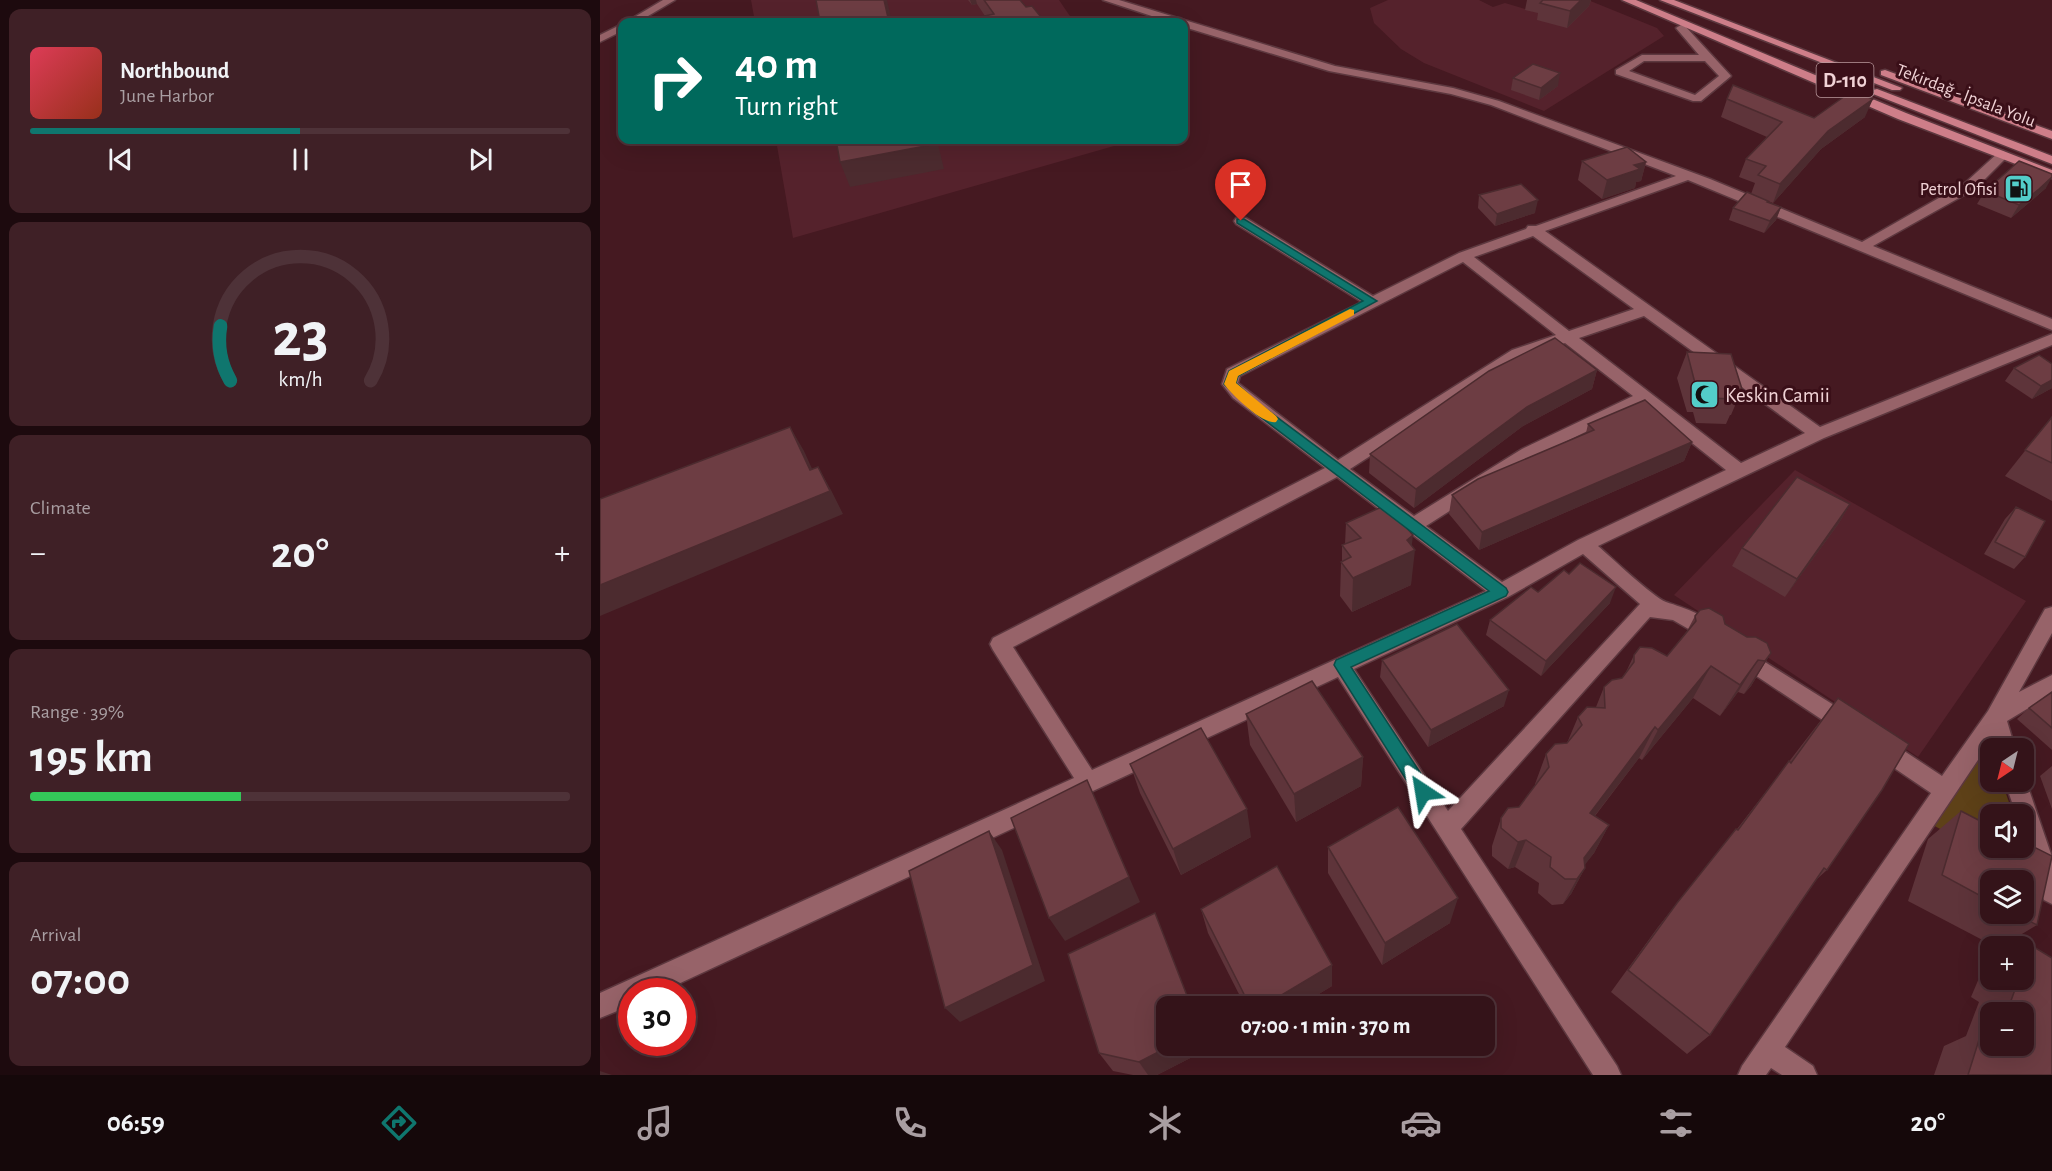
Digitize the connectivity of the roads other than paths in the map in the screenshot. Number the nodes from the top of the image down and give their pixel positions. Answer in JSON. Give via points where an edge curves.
{"nodes":[{"id":1,"x":669,"y":0,"type":"edge"},
{"id":2,"x":1108,"y":0,"type":"edge"},
{"id":3,"x":1637,"y":0,"type":"edge"},
{"id":4,"x":1665,"y":0,"type":"edge"},
{"id":5,"x":1680,"y":0,"type":"edge"},
{"id":6,"x":1621,"y":1,"type":"edge"},
{"id":7,"x":639,"y":18,"type":"edge"},
{"id":8,"x":1165,"y":18,"type":"edge"},
{"id":9,"x":1188,"y":25,"type":"edge"},
{"id":10,"x":1681,"y":28,"type":"junction"},
{"id":11,"x":618,"y":29,"type":"edge"},
{"id":12,"x":600,"y":39,"type":"edge"},
{"id":13,"x":1709,"y":58,"type":"junction"},
{"id":14,"x":1902,"y":116,"type":"junction"},
{"id":15,"x":2052,"y":135,"type":"edge"},
{"id":16,"x":2052,"y":147,"type":"edge"},
{"id":17,"x":2003,"y":155,"type":"junction"},
{"id":18,"x":2052,"y":160,"type":"edge"},
{"id":19,"x":2052,"y":174,"type":"edge"},
{"id":20,"x":1687,"y":176,"type":"junction"},
{"id":21,"x":1241,"y":221,"type":"dead end"},
{"id":22,"x":1533,"y":229,"type":"junction"},
{"id":23,"x":1863,"y":247,"type":"junction"},
{"id":24,"x":1464,"y":256,"type":"junction"},
{"id":25,"x":1371,"y":301,"type":"junction"},
{"id":26,"x":1646,"y":310,"type":"junction"},
{"id":27,"x":2052,"y":325,"type":"edge"},
{"id":28,"x":1567,"y":336,"type":"junction"},
{"id":29,"x":2052,"y":339,"type":"edge"},
{"id":30,"x":1645,"y":397,"type":"junction"},
{"id":31,"x":1818,"y":434,"type":"junction"},
{"id":32,"x":1337,"y":469,"type":"junction"},
{"id":33,"x":1739,"y":471,"type":"junction"},
{"id":34,"x":1412,"y":526,"type":"junction"},
{"id":35,"x":1584,"y":545,"type":"junction"},
{"id":36,"x":1501,"y":592,"type":"junction"},
{"id":37,"x":1657,"y":607,"type":"junction"},
{"id":38,"x":2052,"y":615,"type":"edge"},
{"id":39,"x":1341,"y":665,"type":"junction"},
{"id":40,"x":2052,"y":684,"type":"edge"},
{"id":41,"x":1995,"y":717,"type":"junction"},
{"id":42,"x":2002,"y":738,"type":"edge"},
{"id":43,"x":1088,"y":782,"type":"junction"},
{"id":44,"x":1945,"y":790,"type":"junction"},
{"id":45,"x":2019,"y":792,"type":"edge"},
{"id":46,"x":1447,"y":828,"type":"junction"},
{"id":47,"x":2052,"y":892,"type":"edge"},
{"id":48,"x":662,"y":978,"type":"edge"},
{"id":49,"x":618,"y":998,"type":"edge"},
{"id":50,"x":600,"y":1006,"type":"edge"},
{"id":51,"x":1768,"y":1050,"type":"junction"},
{"id":52,"x":1608,"y":1075,"type":"edge"},
{"id":53,"x":1751,"y":1075,"type":"edge"},
{"id":54,"x":1804,"y":1075,"type":"edge"}],
"edges":[{"from":1,"to":7,"type":"street"},
{"from":2,"to":8,"type":"street"},
{"from":3,"to":18,"type":"highway","name":"Tekirdağ - İpsala Yolu","number":"D-110"},
{"from":4,"to":16,"type":"highway","name":"Tekirdağ - İpsala Yolu","number":"D-110"},
{"from":5,"to":15,"type":"highway"},
{"from":6,"to":10,"type":"highway"},
{"from":6,"to":14,"type":"highway"},
{"from":9,"to":20,"type":"street","via":[[1333,69],[1474,97]]},
{"from":10,"to":13,"type":"street"},
{"from":10,"to":14,"type":"highway"},
{"from":11,"to":12,"type":"street"},
{"from":13,"to":13,"type":"street","via":[[1725,76],[1696,99],[1620,72],[1642,58]]},
{"from":14,"to":17,"type":"highway"},
{"from":17,"to":19,"type":"highway"},
{"from":17,"to":23,"type":"street","via":[[1970,186]]},
{"from":20,"to":22,"type":"street"},
{"from":20,"to":23,"type":"street"},
{"from":21,"to":25,"type":"street"},
{"from":22,"to":24,"type":"street"},
{"from":22,"to":26,"type":"street"},
{"from":23,"to":27,"type":"street"},
{"from":24,"to":25,"type":"street"},
{"from":24,"to":28,"type":"street"},
{"from":25,"to":32,"type":"street","via":[[1233,374],[1230,384]]},
{"from":26,"to":28,"type":"street"},
{"from":26,"to":31,"type":"street"},
{"from":28,"to":30,"type":"street"},
{"from":28,"to":32,"type":"street","via":[[1517,354]]},
{"from":29,"to":31,"type":"street"},
{"from":30,"to":33,"type":"street"},
{"from":30,"to":34,"type":"street","via":[[1527,453]]},
{"from":31,"to":33,"type":"street"},
{"from":32,"to":34,"type":"street"},
{"from":32,"to":43,"type":"street","via":[[1000,644]]},
{"from":33,"to":35,"type":"street"},
{"from":34,"to":36,"type":"street"},
{"from":35,"to":36,"type":"street"},
{"from":35,"to":37,"type":"street"},
{"from":36,"to":39,"type":"street"},
{"from":37,"to":44,"type":"street","via":[[1682,615]]},
{"from":37,"to":46,"type":"street","via":[[1639,615]]},
{"from":38,"to":41,"type":"street"},
{"from":39,"to":43,"type":"street"},
{"from":39,"to":46,"type":"street"},
{"from":40,"to":41,"type":"street"},
{"from":41,"to":42,"type":"street"},
{"from":41,"to":44,"type":"street"},
{"from":43,"to":48,"type":"street"},
{"from":44,"to":51,"type":"street"},
{"from":45,"to":47,"type":"street"},
{"from":46,"to":52,"type":"street"},
{"from":49,"to":50,"type":"street"},
{"from":51,"to":53,"type":"street"},
{"from":51,"to":54,"type":"street"}]}
